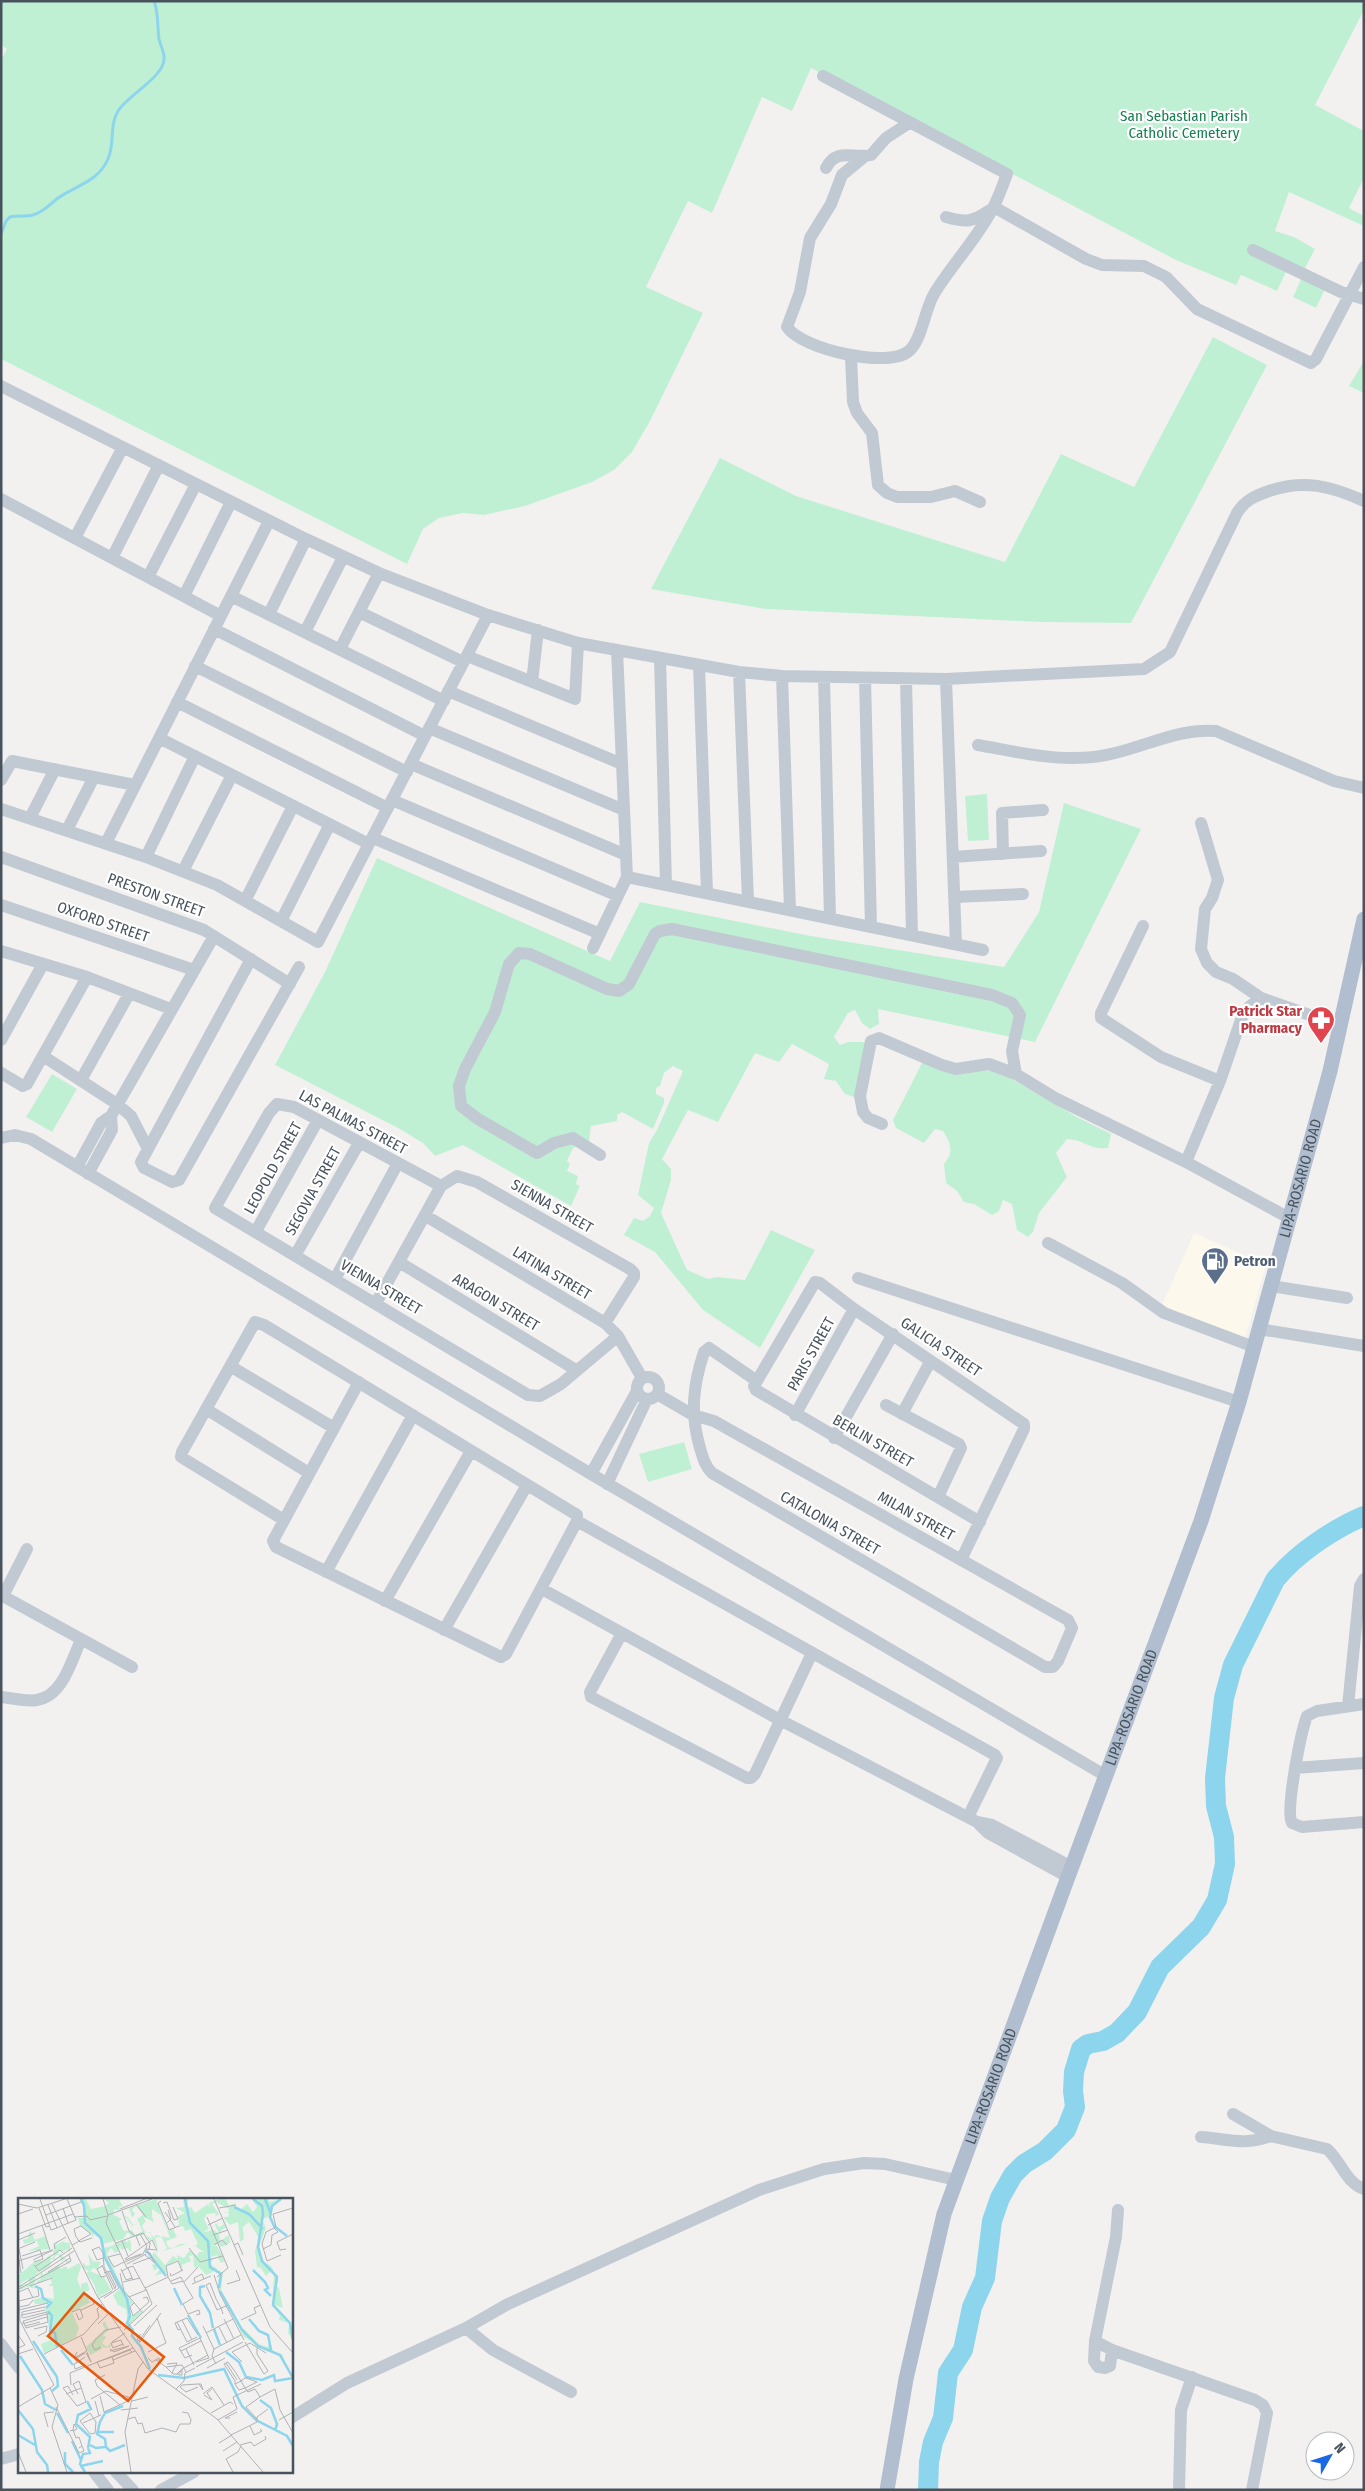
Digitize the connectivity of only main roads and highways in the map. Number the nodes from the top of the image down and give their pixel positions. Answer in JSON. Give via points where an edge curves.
{"nodes":[{"id":1,"x":1364,"y":919,"type":"edge"},
{"id":2,"x":887,"y":2490,"type":"edge"}],
"edges":[{"from":1,"to":2,"type":"main road","name":"LIPA-ROSARIO ROAD","via":[[1341,1026],[1271,1286],[1201,1521],[944,2214],[906,2379]]}]}
